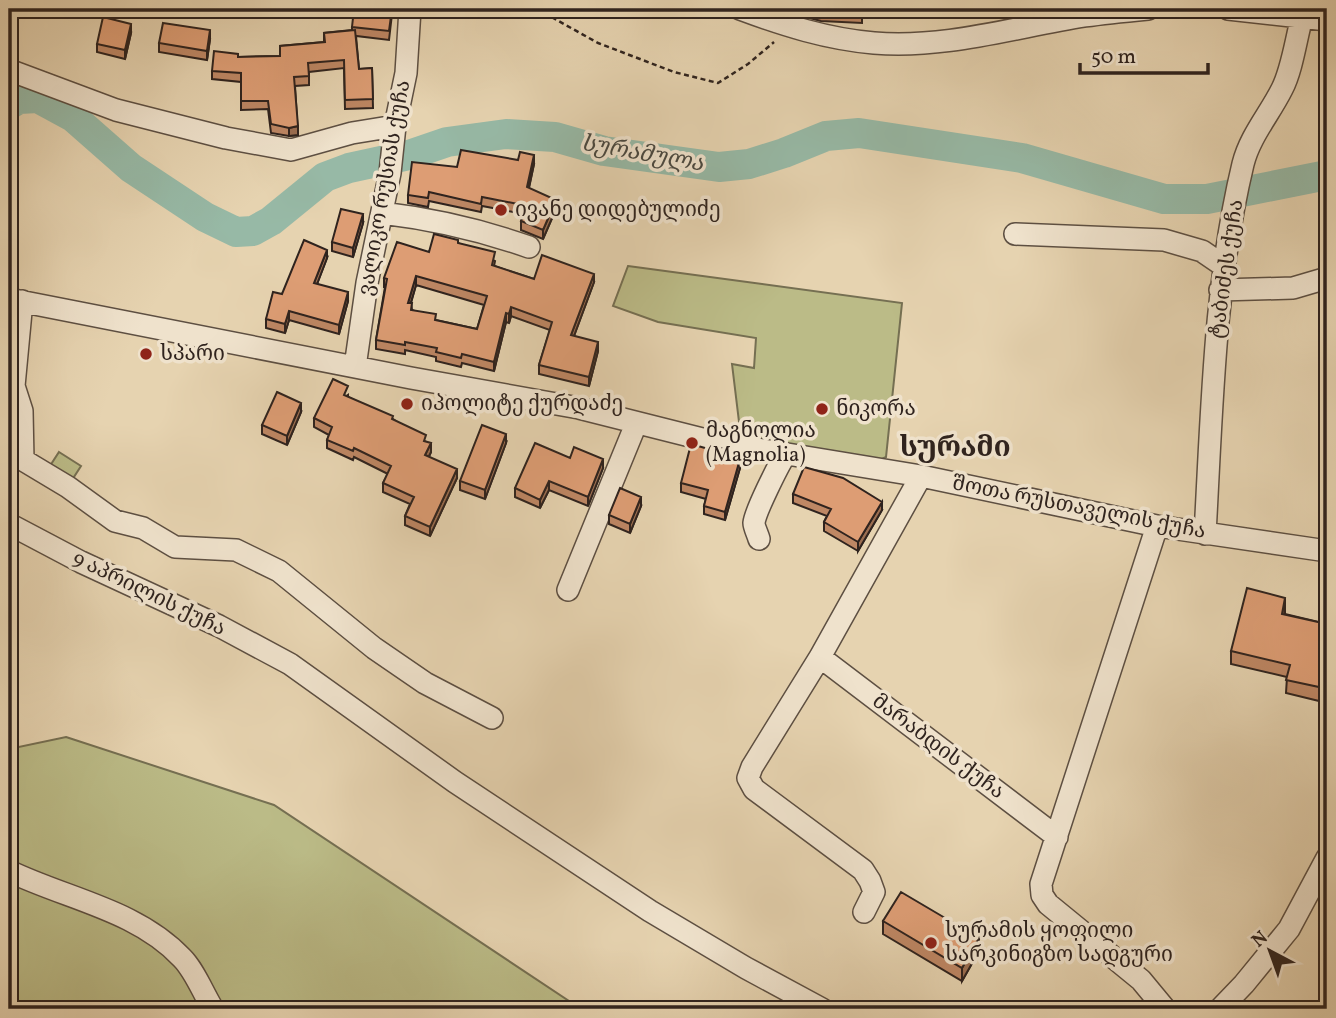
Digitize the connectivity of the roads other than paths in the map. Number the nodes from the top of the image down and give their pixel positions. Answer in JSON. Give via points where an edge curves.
{"nodes":[{"id":1,"x":410,"y":9,"type":"edge"},
{"id":2,"x":740,"y":9,"type":"edge"},
{"id":3,"x":1148,"y":9,"type":"edge"},
{"id":4,"x":1228,"y":9,"type":"edge"},
{"id":5,"x":1301,"y":17,"type":"junction"},
{"id":6,"x":1327,"y":20,"type":"edge"},
{"id":7,"x":9,"y":70,"type":"edge"},
{"id":8,"x":395,"y":130,"type":"junction"},
{"id":9,"x":382,"y":213,"type":"junction"},
{"id":10,"x":1016,"y":234,"type":"dead end"},
{"id":11,"x":529,"y":247,"type":"dead end"},
{"id":12,"x":1224,"y":266,"type":"junction"},
{"id":13,"x":1327,"y":278,"type":"edge"},
{"id":14,"x":1220,"y":290,"type":"junction"},
{"id":15,"x":15,"y":300,"type":"edge"},
{"id":16,"x":355,"y":367,"type":"junction"},
{"id":17,"x":636,"y":424,"type":"junction"},
{"id":18,"x":785,"y":455,"type":"junction"},
{"id":19,"x":920,"y":477,"type":"junction"},
{"id":20,"x":9,"y":524,"type":"edge"},
{"id":21,"x":1157,"y":526,"type":"junction"},
{"id":22,"x":1205,"y":534,"type":"junction"},
{"id":23,"x":759,"y":539,"type":"dead end"},
{"id":24,"x":1327,"y":551,"type":"edge"},
{"id":25,"x":568,"y":590,"type":"dead end"},
{"id":26,"x":820,"y":657,"type":"junction"},
{"id":27,"x":492,"y":718,"type":"dead end"},
{"id":28,"x":1057,"y":837,"type":"junction"},
{"id":29,"x":1327,"y":858,"type":"edge"},
{"id":30,"x":9,"y":871,"type":"edge"},
{"id":31,"x":864,"y":912,"type":"dead end"},
{"id":32,"x":213,"y":1009,"type":"edge"},
{"id":33,"x":822,"y":1009,"type":"edge"},
{"id":34,"x":1165,"y":1009,"type":"edge"},
{"id":35,"x":1220,"y":1009,"type":"edge"}],
"edges":[{"from":1,"to":8,"type":"street","name":"ვალიკო რუსიას ქუჩა","via":[[406,73]]},
{"from":2,"to":3,"type":"street","via":[[831,37],[876,43],[954,41]]},
{"from":4,"to":5,"type":"street"},
{"from":5,"to":6,"type":"street"},
{"from":5,"to":12,"type":"street","name":"ტაბიძეს ქუჩა","via":[[1283,88],[1257,129],[1244,161]]},
{"from":7,"to":8,"type":"street","via":[[116,110],[291,150],[352,133]]},
{"from":8,"to":9,"type":"street","name":"ვალიკო რუსიას ქუჩა"},
{"from":9,"to":11,"type":"street","via":[[488,232]]},
{"from":9,"to":16,"type":"street","name":"ვალიკო რუსიას ქუჩა"},
{"from":10,"to":12,"type":"street","via":[[1164,240],[1202,251]]},
{"from":12,"to":14,"type":"street","name":"ტაბიძეს ქუჩა"},
{"from":13,"to":14,"type":"street","via":[[1293,288]]},
{"from":14,"to":22,"type":"street","name":"ტაბიძეს ქუჩა"},
{"from":15,"to":16,"type":"street","name":"შოთა რუსთაველის ქუჩა"},
{"from":15,"to":27,"type":"street","via":[[14,386],[22,411],[23,460],[115,521],[143,528],[175,547],[236,550],[279,571],[374,648]]},
{"from":16,"to":17,"type":"street","name":"შოთა რუსთაველის ქუჩა","via":[[579,408]]},
{"from":17,"to":18,"type":"street","name":"შოთა რუსთაველის ქუჩა"},
{"from":17,"to":25,"type":"street"},
{"from":18,"to":19,"type":"street","name":"შოთა რუსთაველის ქუჩა"},
{"from":18,"to":23,"type":"street","via":[[772,475],[754,523]]},
{"from":19,"to":21,"type":"street","name":"შოთა რუსთაველის ქუჩა"},
{"from":19,"to":26,"type":"street"},
{"from":20,"to":33,"type":"street","name":"9 აპრილის ქუჩა","via":[[290,664],[455,782],[650,911]]},
{"from":21,"to":22,"type":"street","name":"შოთა რუსთაველის ქუჩა"},
{"from":21,"to":28,"type":"street"},
{"from":22,"to":24,"type":"street","name":"შოთა რუსთაველის ქუჩა"},
{"from":26,"to":28,"type":"street","name":"მარაბდის ქუჩა"},
{"from":26,"to":31,"type":"street","via":[[748,778],[754,789],[863,870],[874,892]]},
{"from":28,"to":34,"type":"street","via":[[1041,884],[1042,895],[1141,980]]},
{"from":29,"to":35,"type":"street","via":[[1289,929]]},
{"from":30,"to":32,"type":"street","via":[[150,931],[184,959]]}]}
